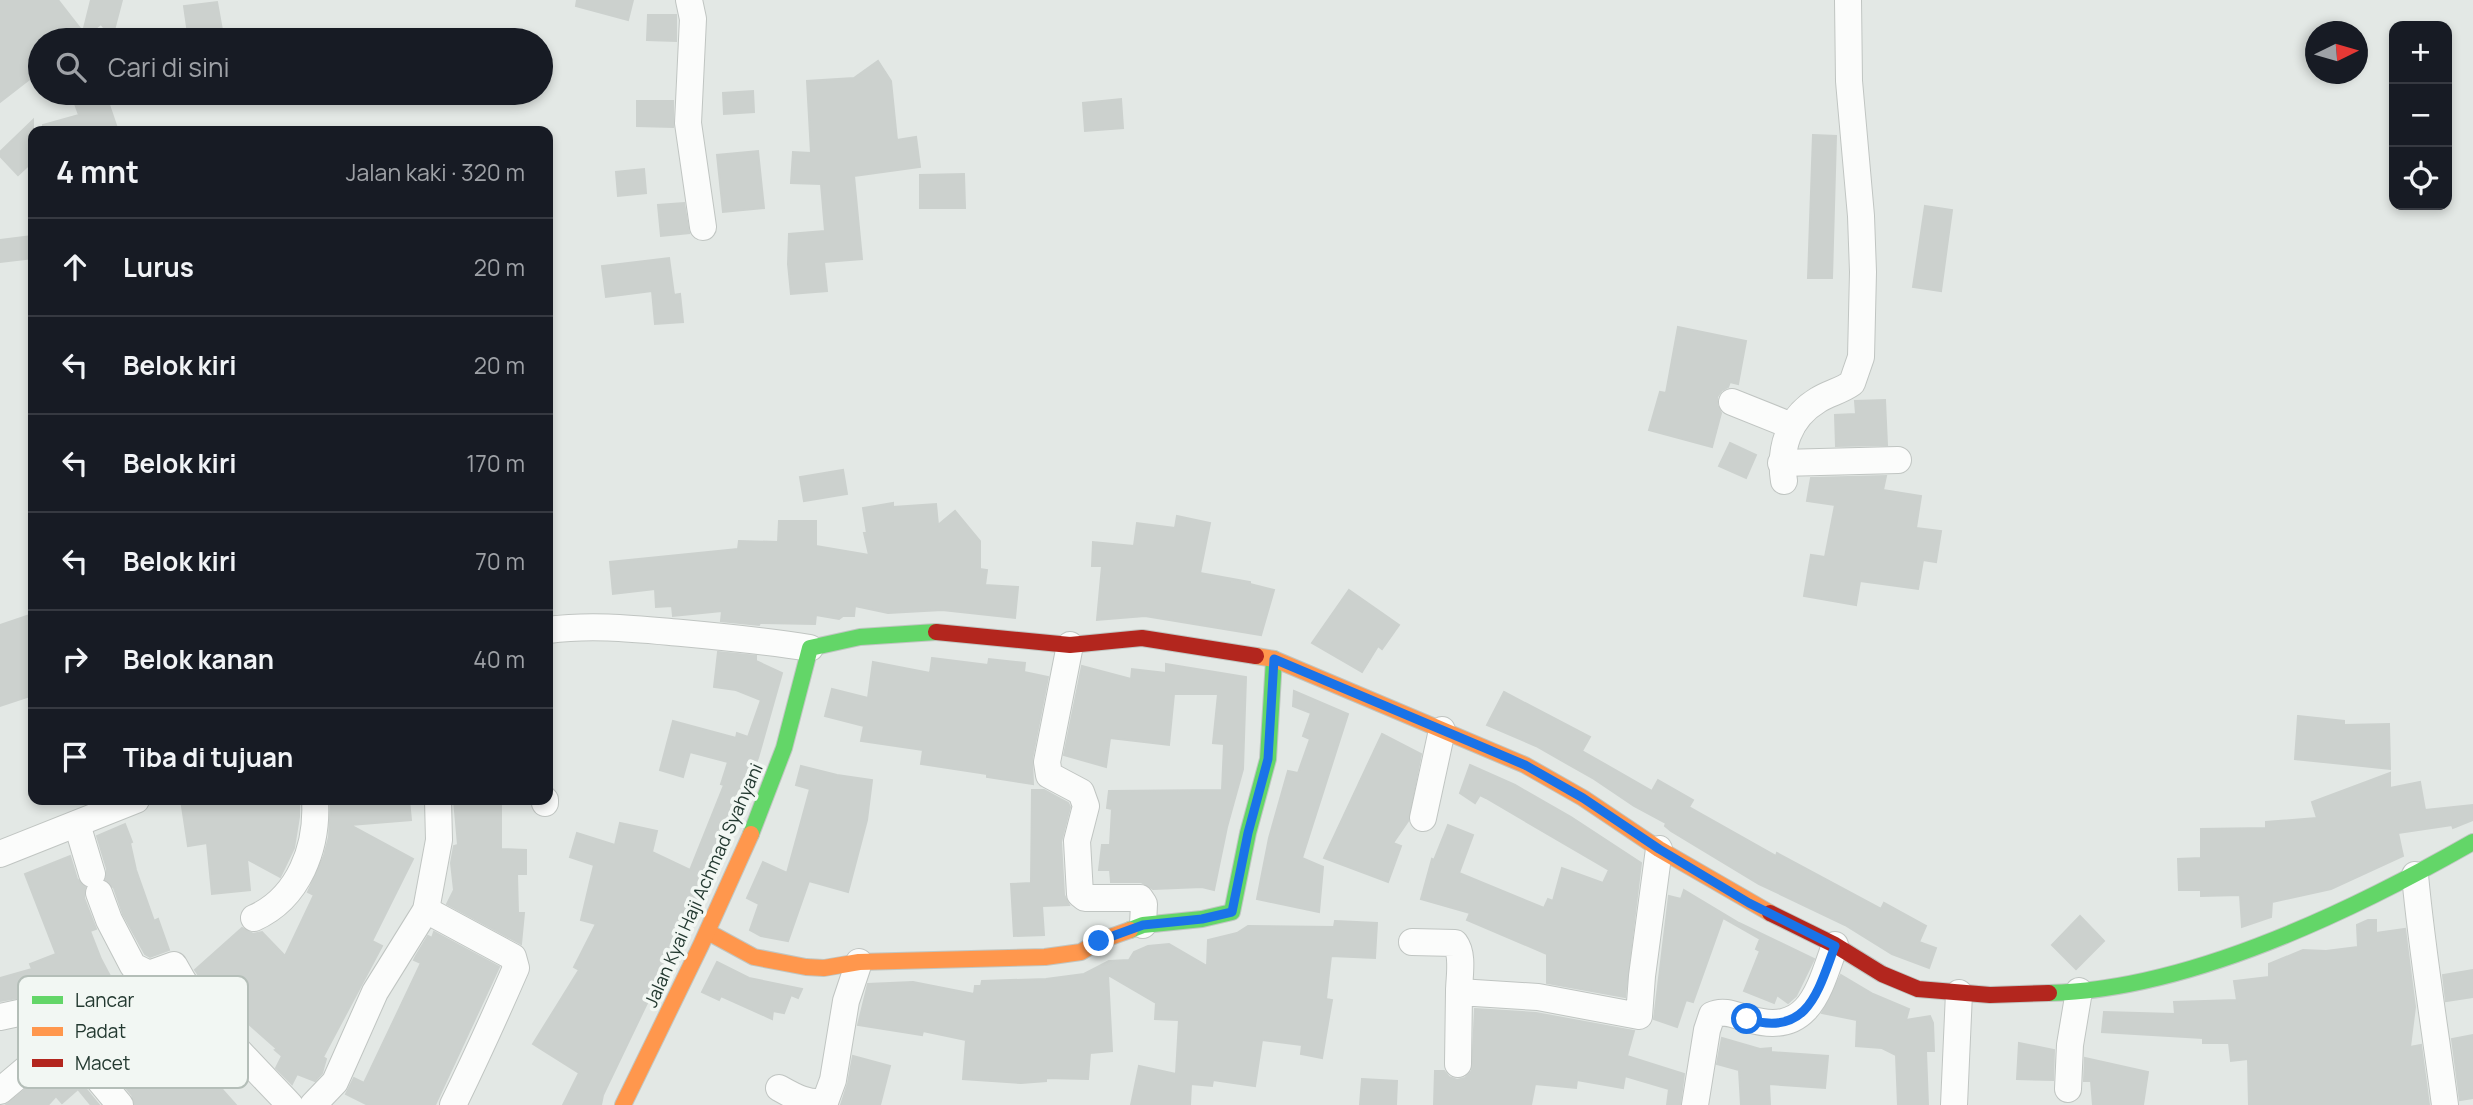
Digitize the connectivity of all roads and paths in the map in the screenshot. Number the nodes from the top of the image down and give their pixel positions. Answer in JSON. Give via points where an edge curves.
{"nodes":[{"id":1,"x":689,"y":0,"type":"edge"},
{"id":2,"x":1848,"y":0,"type":"edge"},
{"id":3,"x":703,"y":227,"type":"dead end"},
{"id":4,"x":1732,"y":402,"type":"dead end"},
{"id":5,"x":1792,"y":426,"type":"junction"},
{"id":6,"x":1898,"y":460,"type":"dead end"},
{"id":7,"x":553,"y":629,"type":"edge"},
{"id":8,"x":1070,"y":645,"type":"junction"},
{"id":9,"x":810,"y":648,"type":"junction"},
{"id":10,"x":1274,"y":659,"type":"junction"},
{"id":11,"x":1443,"y":730,"type":"junction"},
{"id":12,"x":124,"y":805,"type":"edge"},
{"id":13,"x":315,"y":805,"type":"edge"},
{"id":14,"x":438,"y":805,"type":"edge"},
{"id":15,"x":1423,"y":818,"type":"dead end"},
{"id":16,"x":77,"y":824,"type":"junction"},
{"id":17,"x":2473,"y":842,"type":"edge"},
{"id":18,"x":1659,"y":849,"type":"junction"},
{"id":19,"x":0,"y":854,"type":"edge"},
{"id":20,"x":2415,"y":875,"type":"junction"},
{"id":21,"x":426,"y":910,"type":"junction"},
{"id":22,"x":254,"y":918,"type":"dead end"},
{"id":23,"x":1143,"y":925,"type":"junction"},
{"id":24,"x":708,"y":932,"type":"junction"},
{"id":25,"x":1412,"y":942,"type":"dead end"},
{"id":26,"x":1835,"y":946,"type":"junction"},
{"id":27,"x":859,"y":962,"type":"junction"},
{"id":28,"x":180,"y":976,"type":"edge"},
{"id":29,"x":2079,"y":991,"type":"junction"},
{"id":30,"x":1459,"y":992,"type":"junction"},
{"id":31,"x":1959,"y":993,"type":"junction"},
{"id":32,"x":18,"y":1013,"type":"edge"},
{"id":33,"x":0,"y":1017,"type":"edge"},
{"id":34,"x":248,"y":1060,"type":"edge"},
{"id":35,"x":1458,"y":1064,"type":"dead end"},
{"id":36,"x":18,"y":1076,"type":"edge"},
{"id":37,"x":106,"y":1088,"type":"edge"},
{"id":38,"x":779,"y":1088,"type":"dead end"},
{"id":39,"x":2068,"y":1089,"type":"dead end"},
{"id":40,"x":0,"y":1091,"type":"edge"},
{"id":41,"x":120,"y":1105,"type":"edge"},
{"id":42,"x":290,"y":1105,"type":"edge"},
{"id":43,"x":313,"y":1105,"type":"edge"},
{"id":44,"x":453,"y":1105,"type":"edge"},
{"id":45,"x":623,"y":1105,"type":"edge"},
{"id":46,"x":1695,"y":1105,"type":"edge"},
{"id":47,"x":1954,"y":1105,"type":"edge"},
{"id":48,"x":2445,"y":1105,"type":"edge"}],
"edges":[{"from":1,"to":3,"type":"street","via":[[693,19],[688,123]]},
{"from":2,"to":5,"type":"street","via":[[1862,230],[1861,357],[1852,383],[1808,407]]},
{"from":4,"to":5,"type":"street"},
{"from":5,"to":6,"type":"street","via":[[1783,447],[1782,472]]},
{"from":7,"to":9,"type":"street","via":[[623,627]]},
{"from":8,"to":9,"type":"street","via":[[940,632],[860,637]]},
{"from":8,"to":10,"type":"street","via":[[1142,638]]},
{"from":8,"to":23,"type":"street","via":[[1047,762],[1049,775],[1080,792],[1086,806],[1077,841],[1080,894],[1086,898],[1140,898]]},
{"from":9,"to":24,"type":"street","name":"Jalan Kyai Haji Achmad Syahyani","via":[[773,779]]},
{"from":10,"to":11,"type":"street"},
{"from":10,"to":23,"type":"street","via":[[1268,759],[1232,912]]},
{"from":11,"to":15,"type":"street"},
{"from":11,"to":18,"type":"street","via":[[1525,765]]},
{"from":12,"to":16,"type":"street"},
{"from":13,"to":22,"type":"street","via":[[311,848],[292,888],[269,911]]},
{"from":14,"to":21,"type":"street","via":[[439,840]]},
{"from":16,"to":19,"type":"street"},
{"from":16,"to":28,"type":"street","via":[[109,920],[133,966],[149,974],[174,965]]},
{"from":17,"to":20,"type":"street"},
{"from":18,"to":26,"type":"street","via":[[1749,903]]},
{"from":18,"to":30,"type":"street","via":[[1639,1016],[1538,997]]},
{"from":20,"to":29,"type":"street","via":[[2279,937],[2216,960],[2140,982]]},
{"from":20,"to":48,"type":"street"},
{"from":21,"to":43,"type":"street","via":[[375,992],[335,1082]]},
{"from":21,"to":44,"type":"street","via":[[516,962]]},
{"from":23,"to":27,"type":"street","via":[[1081,952],[1045,957]]},
{"from":24,"to":27,"type":"street","via":[[754,957],[824,968]]},
{"from":24,"to":45,"type":"street","name":"Jalan Kyai Haji Achmad Syahyani"},
{"from":25,"to":30,"type":"street","via":[[1455,943],[1460,961]]},
{"from":26,"to":31,"type":"street","via":[[1918,989]]},
{"from":26,"to":46,"type":"street","via":[[1815,998],[1798,1017],[1773,1023],[1726,1012],[1713,1015]]},
{"from":27,"to":38,"type":"street","via":[[825,1101],[799,1099]]},
{"from":29,"to":31,"type":"street"},
{"from":29,"to":39,"type":"street"},
{"from":30,"to":35,"type":"street"},
{"from":31,"to":47,"type":"street"},
{"from":32,"to":33,"type":"street"},
{"from":34,"to":42,"type":"street"},
{"from":36,"to":40,"type":"street"},
{"from":37,"to":41,"type":"street"}]}
